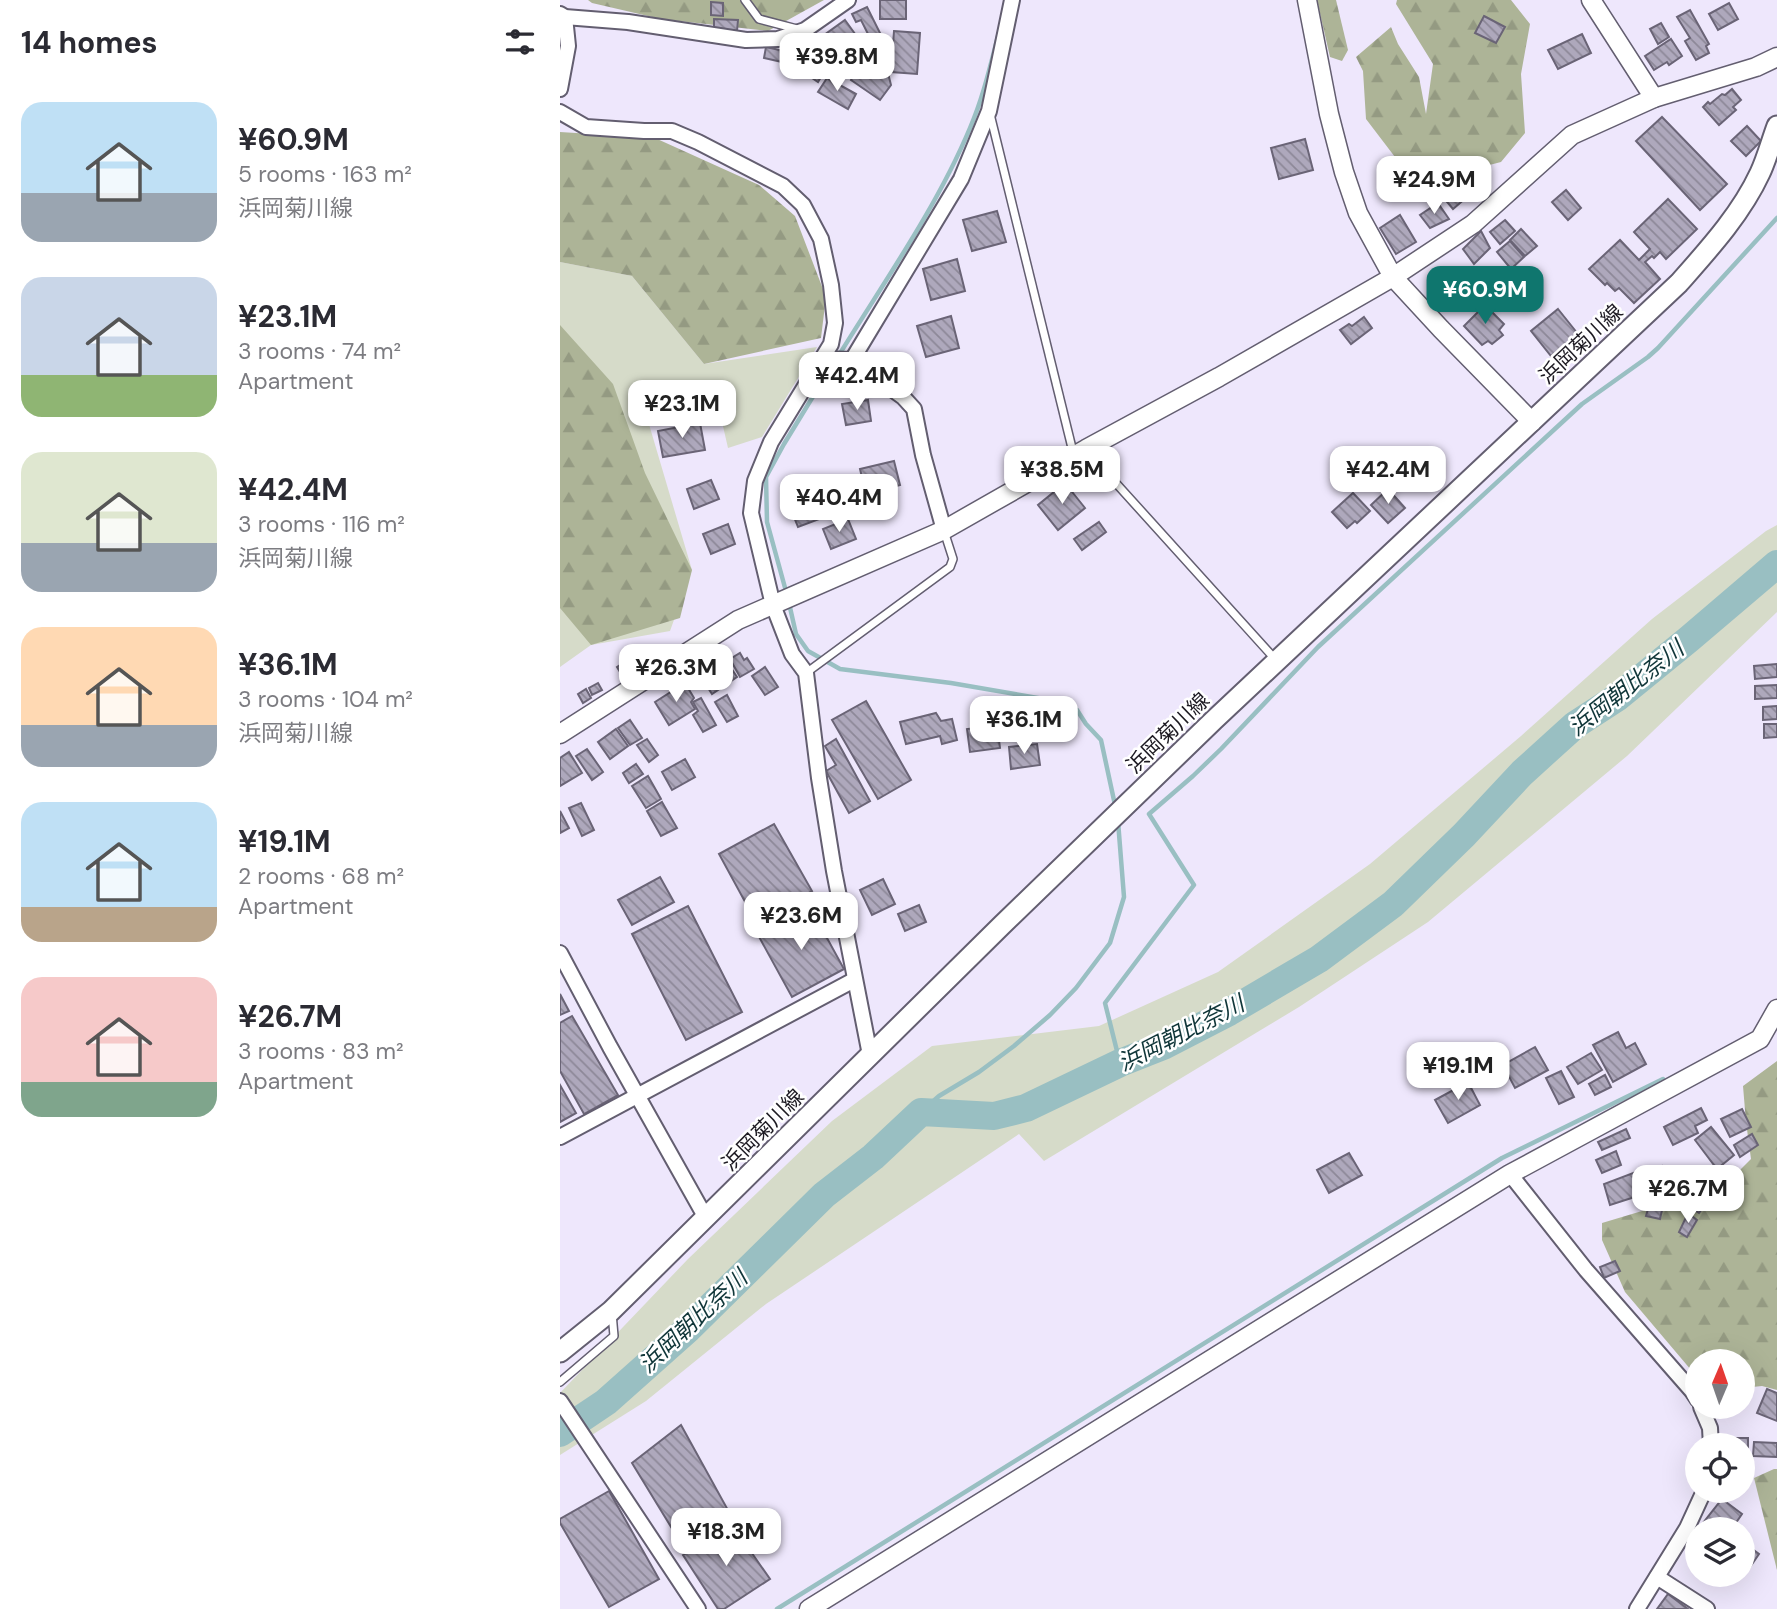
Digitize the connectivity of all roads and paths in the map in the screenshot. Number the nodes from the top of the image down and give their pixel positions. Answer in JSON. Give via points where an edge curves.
{"nodes":[{"id":1,"x":745,"y":0,"type":"edge"},
{"id":2,"x":848,"y":0,"type":"edge"},
{"id":3,"x":1012,"y":0,"type":"edge"},
{"id":4,"x":1307,"y":0,"type":"edge"},
{"id":5,"x":1591,"y":0,"type":"edge"},
{"id":6,"x":562,"y":15,"type":"edge"},
{"id":7,"x":802,"y":31,"type":"junction"},
{"id":8,"x":1777,"y":57,"type":"edge"},
{"id":9,"x":560,"y":89,"type":"edge"},
{"id":10,"x":1654,"y":98,"type":"junction"},
{"id":11,"x":989,"y":111,"type":"junction"},
{"id":12,"x":560,"y":112,"type":"edge"},
{"id":13,"x":1777,"y":126,"type":"edge"},
{"id":14,"x":1393,"y":277,"type":"junction"},
{"id":15,"x":823,"y":359,"type":"junction"},
{"id":16,"x":852,"y":360,"type":"junction"},
{"id":17,"x":1532,"y":422,"type":"junction"},
{"id":18,"x":1080,"y":453,"type":"junction"},
{"id":19,"x":944,"y":530,"type":"junction"},
{"id":20,"x":772,"y":605,"type":"junction"},
{"id":21,"x":1277,"y":661,"type":"junction"},
{"id":22,"x":806,"y":673,"type":"junction"},
{"id":23,"x":560,"y":734,"type":"edge"},
{"id":24,"x":560,"y":953,"type":"edge"},
{"id":25,"x":854,"y":980,"type":"junction"},
{"id":26,"x":1777,"y":1009,"type":"edge"},
{"id":27,"x":1769,"y":1036,"type":"edge"},
{"id":28,"x":870,"y":1055,"type":"junction"},
{"id":29,"x":636,"y":1095,"type":"junction"},
{"id":30,"x":560,"y":1137,"type":"edge"},
{"id":31,"x":1510,"y":1174,"type":"junction"},
{"id":32,"x":706,"y":1218,"type":"junction"},
{"id":33,"x":611,"y":1311,"type":"junction"},
{"id":34,"x":560,"y":1352,"type":"edge"},
{"id":35,"x":560,"y":1382,"type":"edge"},
{"id":36,"x":1685,"y":1383,"type":"edge"},
{"id":37,"x":560,"y":1401,"type":"edge"},
{"id":38,"x":1685,"y":1542,"type":"edge"},
{"id":39,"x":1657,"y":1577,"type":"junction"},
{"id":40,"x":698,"y":1609,"type":"edge"},
{"id":41,"x":809,"y":1609,"type":"edge"},
{"id":42,"x":1637,"y":1609,"type":"edge"},
{"id":43,"x":1707,"y":1609,"type":"edge"}],
"edges":[{"from":1,"to":7,"type":"lane","via":[[759,19]]},
{"from":2,"to":7,"type":"street"},
{"from":3,"to":11,"type":"street"},
{"from":4,"to":14,"type":"street","via":[[1344,172],[1358,213]]},
{"from":5,"to":10,"type":"street"},
{"from":6,"to":7,"type":"street","via":[[746,40],[778,39]]},
{"from":6,"to":9,"type":"street","via":[[568,46]]},
{"from":8,"to":10,"type":"street"},
{"from":10,"to":14,"type":"street","via":[[1572,135],[1473,224]]},
{"from":11,"to":16,"type":"street","via":[[961,179]]},
{"from":11,"to":18,"type":"lane"},
{"from":12,"to":15,"type":"street","via":[[586,127],[672,131],[783,186],[803,205],[821,239],[835,323]]},
{"from":13,"to":17,"type":"main road","name":"浜岡菊川線","via":[[1744,203],[1713,245]]},
{"from":14,"to":17,"type":"street"},
{"from":14,"to":18,"type":"street"},
{"from":15,"to":16,"type":"street"},
{"from":15,"to":20,"type":"street","via":[[771,442],[755,481],[751,513]]},
{"from":16,"to":19,"type":"street","via":[[914,409]]},
{"from":17,"to":21,"type":"main road","name":"浜岡菊川線"},
{"from":18,"to":19,"type":"street"},
{"from":18,"to":21,"type":"lane"},
{"from":19,"to":20,"type":"street"},
{"from":19,"to":22,"type":"lane","via":[[953,559],[950,568]]},
{"from":20,"to":22,"type":"street","via":[[792,654]]},
{"from":20,"to":23,"type":"street","via":[[738,620]]},
{"from":21,"to":28,"type":"main road","name":"浜岡菊川線"},
{"from":22,"to":25,"type":"street","via":[[831,857]]},
{"from":24,"to":29,"type":"street"},
{"from":25,"to":28,"type":"street"},
{"from":25,"to":29,"type":"street"},
{"from":26,"to":27,"type":"street"},
{"from":27,"to":31,"type":"street"},
{"from":28,"to":32,"type":"main road","name":"浜岡菊川線"},
{"from":29,"to":30,"type":"street"},
{"from":29,"to":32,"type":"street"},
{"from":31,"to":36,"type":"street"},
{"from":31,"to":41,"type":"street"},
{"from":32,"to":33,"type":"main road","name":"浜岡菊川線"},
{"from":33,"to":34,"type":"main road","name":"浜岡菊川線"},
{"from":33,"to":35,"type":"lane","via":[[614,1336]]},
{"from":37,"to":40,"type":"street"},
{"from":38,"to":39,"type":"street"},
{"from":39,"to":42,"type":"street"},
{"from":39,"to":43,"type":"street"}]}
